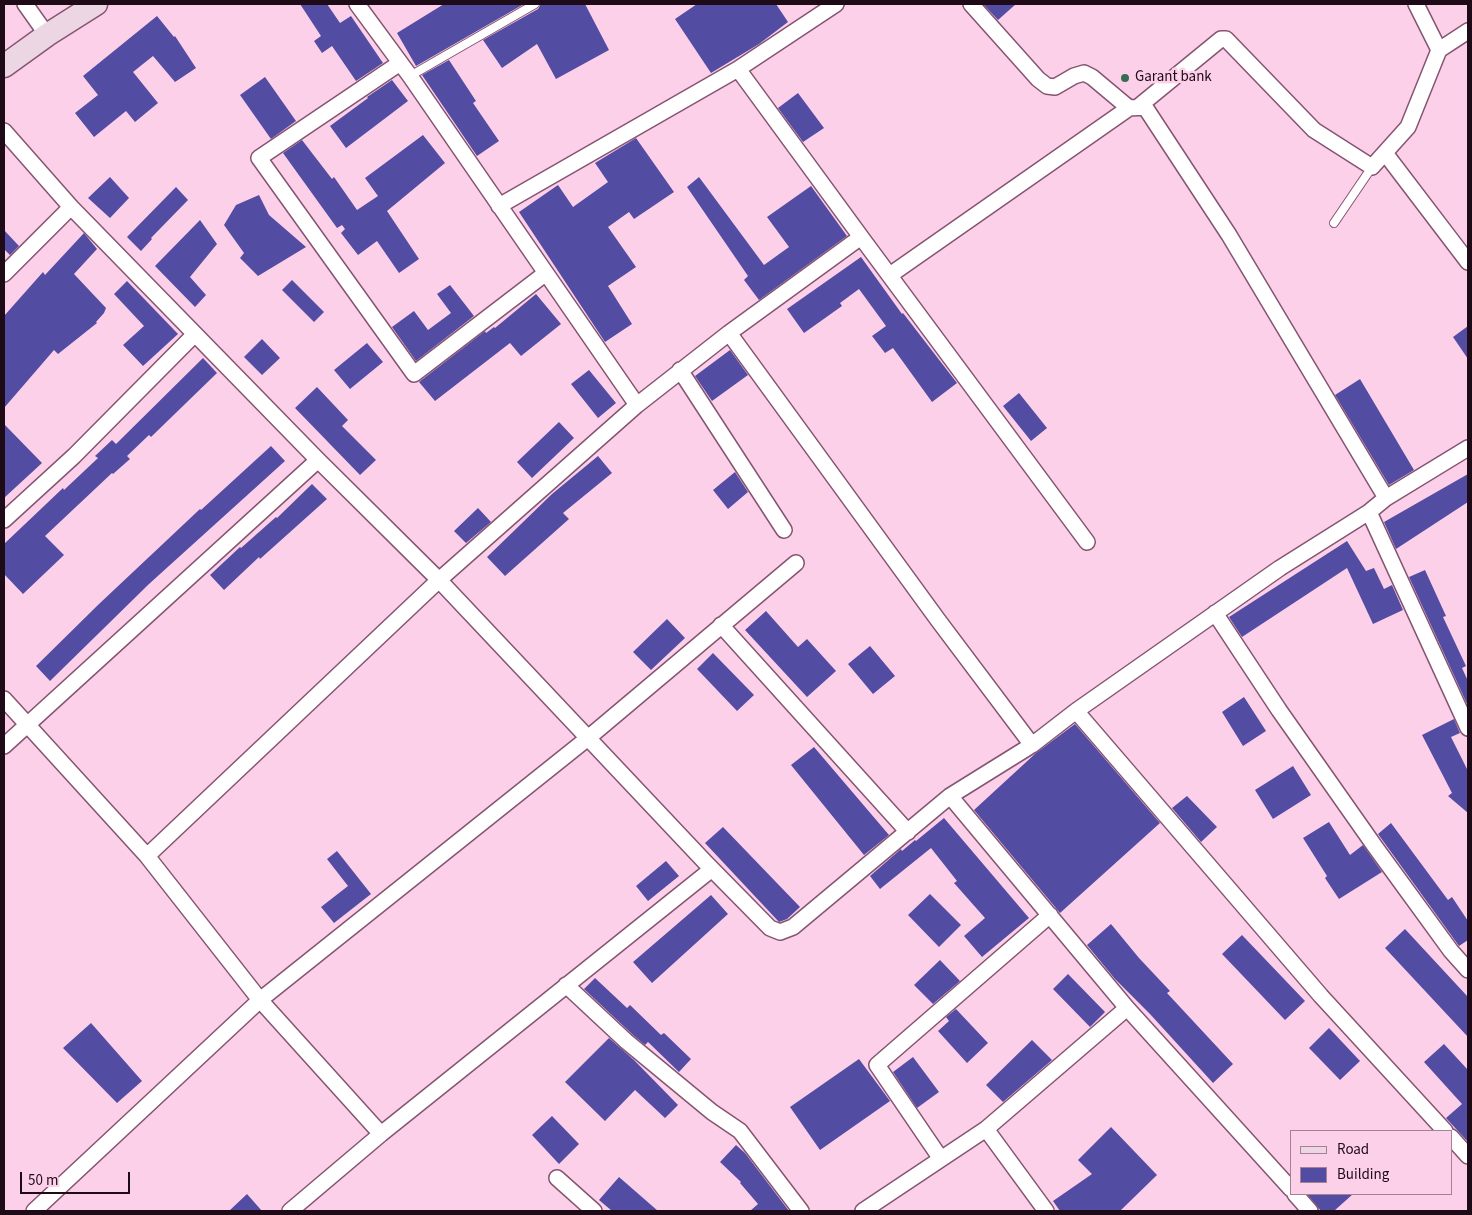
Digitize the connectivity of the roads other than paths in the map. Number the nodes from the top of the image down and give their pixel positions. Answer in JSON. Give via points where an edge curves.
{"nodes":[{"id":1,"x":25,"y":4,"type":"edge"},
{"id":2,"x":96,"y":4,"type":"edge"},
{"id":3,"x":357,"y":4,"type":"edge"},
{"id":4,"x":535,"y":4,"type":"edge"},
{"id":5,"x":836,"y":4,"type":"edge"},
{"id":6,"x":971,"y":4,"type":"edge"},
{"id":7,"x":1416,"y":4,"type":"edge"},
{"id":8,"x":1468,"y":31,"type":"edge"},
{"id":9,"x":47,"y":35,"type":"junction"},
{"id":10,"x":1439,"y":50,"type":"junction"},
{"id":11,"x":400,"y":63,"type":"junction"},
{"id":12,"x":4,"y":66,"type":"edge"},
{"id":13,"x":738,"y":68,"type":"junction"},
{"id":14,"x":410,"y":76,"type":"junction"},
{"id":15,"x":1134,"y":107,"type":"junction"},
{"id":16,"x":4,"y":131,"type":"edge"},
{"id":17,"x":1385,"y":152,"type":"junction"},
{"id":18,"x":1372,"y":167,"type":"junction"},
{"id":19,"x":499,"y":206,"type":"junction"},
{"id":20,"x":72,"y":207,"type":"junction"},
{"id":21,"x":1334,"y":222,"type":"dead end"},
{"id":22,"x":862,"y":237,"type":"junction"},
{"id":23,"x":1468,"y":262,"type":"edge"},
{"id":24,"x":546,"y":273,"type":"junction"},
{"id":25,"x":4,"y":274,"type":"edge"},
{"id":26,"x":890,"y":275,"type":"junction"},
{"id":27,"x":729,"y":332,"type":"junction"},
{"id":28,"x":195,"y":334,"type":"junction"},
{"id":29,"x":680,"y":370,"type":"junction"},
{"id":30,"x":637,"y":404,"type":"junction"},
{"id":31,"x":1468,"y":448,"type":"edge"},
{"id":32,"x":318,"y":460,"type":"junction"},
{"id":33,"x":1386,"y":498,"type":"junction"},
{"id":34,"x":1369,"y":512,"type":"junction"},
{"id":35,"x":4,"y":520,"type":"edge"},
{"id":36,"x":784,"y":530,"type":"dead end"},
{"id":37,"x":1087,"y":542,"type":"dead end"},
{"id":38,"x":796,"y":562,"type":"dead end"},
{"id":39,"x":439,"y":580,"type":"junction"},
{"id":40,"x":1215,"y":613,"type":"junction"},
{"id":41,"x":721,"y":625,"type":"junction"},
{"id":42,"x":4,"y":699,"type":"edge"},
{"id":43,"x":1076,"y":711,"type":"junction"},
{"id":44,"x":27,"y":724,"type":"junction"},
{"id":45,"x":1468,"y":728,"type":"edge"},
{"id":46,"x":588,"y":738,"type":"junction"},
{"id":47,"x":1032,"y":745,"type":"junction"},
{"id":48,"x":4,"y":746,"type":"edge"},
{"id":49,"x":950,"y":796,"type":"junction"},
{"id":50,"x":908,"y":832,"type":"junction"},
{"id":51,"x":147,"y":856,"type":"junction"},
{"id":52,"x":712,"y":869,"type":"junction"},
{"id":53,"x":1050,"y":915,"type":"junction"},
{"id":54,"x":1468,"y":970,"type":"edge"},
{"id":55,"x":566,"y":984,"type":"junction"},
{"id":56,"x":260,"y":1000,"type":"junction"},
{"id":57,"x":1127,"y":1008,"type":"junction"},
{"id":58,"x":986,"y":1129,"type":"junction"},
{"id":59,"x":1444,"y":1130,"type":"edge"},
{"id":60,"x":381,"y":1134,"type":"junction"},
{"id":61,"x":1452,"y":1138,"type":"edge"},
{"id":62,"x":1468,"y":1156,"type":"edge"},
{"id":63,"x":941,"y":1159,"type":"junction"},
{"id":64,"x":557,"y":1178,"type":"dead end"},
{"id":65,"x":1290,"y":1188,"type":"edge"},
{"id":66,"x":1296,"y":1195,"type":"edge"},
{"id":67,"x":34,"y":1211,"type":"edge"},
{"id":68,"x":290,"y":1211,"type":"edge"},
{"id":69,"x":594,"y":1211,"type":"edge"},
{"id":70,"x":802,"y":1211,"type":"edge"},
{"id":71,"x":863,"y":1211,"type":"edge"},
{"id":72,"x":1046,"y":1211,"type":"edge"},
{"id":73,"x":1310,"y":1211,"type":"edge"}],
"edges":[{"from":1,"to":9,"type":"street"},
{"from":2,"to":9,"type":"street"},
{"from":3,"to":11,"type":"street"},
{"from":4,"to":14,"type":"lane"},
{"from":5,"to":13,"type":"street"},
{"from":6,"to":15,"type":"street","via":[[1047,86],[1055,88],[1084,73]]},
{"from":7,"to":10,"type":"street"},
{"from":8,"to":10,"type":"street"},
{"from":9,"to":12,"type":"street"},
{"from":10,"to":17,"type":"street","via":[[1408,127]]},
{"from":11,"to":14,"type":"street"},
{"from":11,"to":24,"type":"street","via":[[259,158],[414,374]]},
{"from":13,"to":19,"type":"street"},
{"from":13,"to":22,"type":"street"},
{"from":14,"to":19,"type":"street"},
{"from":15,"to":18,"type":"street","via":[[1221,39],[1226,39],[1314,130]]},
{"from":15,"to":26,"type":"street"},
{"from":15,"to":33,"type":"street","via":[[1145,107],[1229,235]]},
{"from":16,"to":20,"type":"street"},
{"from":17,"to":18,"type":"street"},
{"from":17,"to":23,"type":"street"},
{"from":18,"to":21,"type":"lane"},
{"from":19,"to":24,"type":"street"},
{"from":20,"to":25,"type":"street"},
{"from":20,"to":28,"type":"street"},
{"from":22,"to":26,"type":"street"},
{"from":22,"to":27,"type":"street"},
{"from":24,"to":30,"type":"street"},
{"from":26,"to":37,"type":"street"},
{"from":27,"to":29,"type":"street"},
{"from":27,"to":47,"type":"street"},
{"from":28,"to":32,"type":"street"},
{"from":28,"to":35,"type":"street","via":[[74,456]]},
{"from":29,"to":30,"type":"street"},
{"from":29,"to":36,"type":"street"},
{"from":30,"to":39,"type":"street"},
{"from":31,"to":33,"type":"street"},
{"from":32,"to":39,"type":"street"},
{"from":32,"to":44,"type":"street"},
{"from":33,"to":34,"type":"street"},
{"from":34,"to":40,"type":"street"},
{"from":34,"to":45,"type":"street"},
{"from":38,"to":41,"type":"street"},
{"from":39,"to":46,"type":"street"},
{"from":39,"to":51,"type":"street"},
{"from":40,"to":43,"type":"street"},
{"from":40,"to":54,"type":"street","via":[[1376,848]]},
{"from":41,"to":46,"type":"street"},
{"from":41,"to":50,"type":"street"},
{"from":42,"to":44,"type":"street"},
{"from":43,"to":47,"type":"street"},
{"from":43,"to":59,"type":"street","via":[[1321,996]]},
{"from":44,"to":48,"type":"street"},
{"from":44,"to":51,"type":"street"},
{"from":46,"to":52,"type":"street"},
{"from":46,"to":56,"type":"street"},
{"from":47,"to":49,"type":"street"},
{"from":49,"to":50,"type":"street"},
{"from":49,"to":53,"type":"street"},
{"from":50,"to":52,"type":"street","via":[[793,927],[780,932],[770,928]]},
{"from":51,"to":56,"type":"street"},
{"from":52,"to":55,"type":"street"},
{"from":53,"to":57,"type":"street"},
{"from":53,"to":63,"type":"street","via":[[877,1065]]},
{"from":55,"to":60,"type":"street"},
{"from":55,"to":70,"type":"street","via":[[641,1053],[740,1131]]},
{"from":56,"to":60,"type":"street"},
{"from":56,"to":67,"type":"street"},
{"from":57,"to":58,"type":"street"},
{"from":57,"to":65,"type":"street"},
{"from":58,"to":63,"type":"street"},
{"from":58,"to":72,"type":"street"},
{"from":60,"to":68,"type":"street"},
{"from":61,"to":62,"type":"street"},
{"from":63,"to":71,"type":"street"},
{"from":64,"to":69,"type":"street"},
{"from":66,"to":73,"type":"street"}]}
